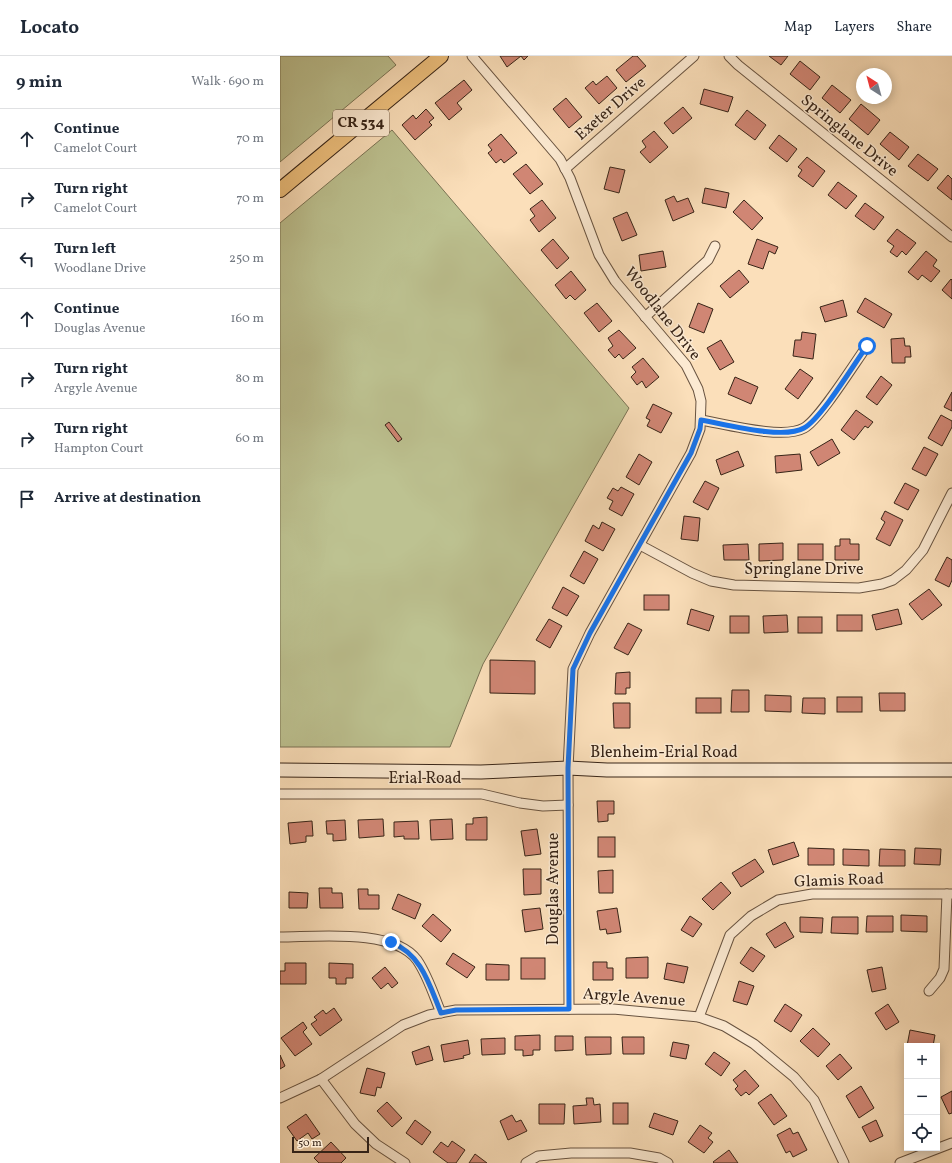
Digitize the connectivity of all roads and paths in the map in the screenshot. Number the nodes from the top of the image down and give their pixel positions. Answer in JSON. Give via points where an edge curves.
{"nodes":[{"id":1,"x":441,"y":56,"type":"edge"},
{"id":2,"x":472,"y":56,"type":"edge"},
{"id":3,"x":694,"y":56,"type":"edge"},
{"id":4,"x":729,"y":56,"type":"edge"},
{"id":5,"x":565,"y":169,"type":"junction"},
{"id":6,"x":280,"y":190,"type":"edge"},
{"id":7,"x":952,"y":237,"type":"edge"},
{"id":8,"x":715,"y":246,"type":"dead end"},
{"id":9,"x":645,"y":317,"type":"junction"},
{"id":10,"x":867,"y":346,"type":"dead end"},
{"id":11,"x":701,"y":420,"type":"junction"},
{"id":12,"x":952,"y":493,"type":"edge"},
{"id":13,"x":640,"y":545,"type":"junction"},
{"id":14,"x":568,"y":768,"type":"junction"},
{"id":15,"x":280,"y":770,"type":"edge"},
{"id":16,"x":952,"y":770,"type":"edge"},
{"id":17,"x":280,"y":794,"type":"edge"},
{"id":18,"x":568,"y":805,"type":"junction"},
{"id":19,"x":949,"y":894,"type":"edge"},
{"id":20,"x":280,"y":937,"type":"edge"},
{"id":21,"x":929,"y":991,"type":"dead end"},
{"id":22,"x":569,"y":1009,"type":"junction"},
{"id":23,"x":441,"y":1013,"type":"junction"},
{"id":24,"x":699,"y":1018,"type":"junction"},
{"id":25,"x":320,"y":1079,"type":"junction"},
{"id":26,"x":280,"y":1098,"type":"edge"},
{"id":27,"x":952,"y":1143,"type":"edge"},
{"id":28,"x":405,"y":1163,"type":"edge"},
{"id":29,"x":526,"y":1163,"type":"edge"},
{"id":30,"x":668,"y":1163,"type":"edge"},
{"id":31,"x":844,"y":1163,"type":"edge"},
{"id":32,"x":900,"y":1163,"type":"edge"}],
"edges":[{"from":1,"to":6,"type":"main road","number":"CR 534"},
{"from":2,"to":5,"type":"street","name":"Woodlane Drive","via":[[560,159]]},
{"from":3,"to":5,"type":"street","name":"Exeter Drive"},
{"from":4,"to":7,"type":"street","name":"Springlane Drive","via":[[738,66]]},
{"from":5,"to":9,"type":"street","name":"Woodlane Drive","via":[[599,255],[615,281]]},
{"from":8,"to":9,"type":"street","via":[[708,260]]},
{"from":9,"to":11,"type":"street","name":"Woodlane Drive","via":[[686,365],[698,389]]},
{"from":10,"to":11,"type":"street","via":[[819,414],[804,428],[784,432]]},
{"from":11,"to":13,"type":"street","name":"Woodlane Drive","via":[[691,453]]},
{"from":12,"to":13,"type":"street","name":"Springlane Drive","via":[[923,550],[906,570],[893,580],[859,588],[734,585],[711,581]]},
{"from":13,"to":14,"type":"street","name":"Woodlane Drive","via":[[590,633],[573,669]]},
{"from":14,"to":15,"type":"main road","name":"Blenheim-Erial Road","via":[[481,772]]},
{"from":14,"to":16,"type":"main road","name":"Blenheim-Erial Road"},
{"from":14,"to":18,"type":"street","name":"Douglas Avenue"},
{"from":17,"to":18,"type":"street","name":"Erial Road","via":[[482,794],[543,806]]},
{"from":18,"to":22,"type":"street","name":"Douglas Avenue"},
{"from":19,"to":21,"type":"street","via":[[944,969]]},
{"from":19,"to":24,"type":"street","name":"Glamis Road","via":[[812,894],[778,900],[751,916],[730,935]]},
{"from":20,"to":23,"type":"street","via":[[371,937],[403,947],[416,959],[424,972]]},
{"from":22,"to":23,"type":"street","name":"Argyle Avenue","via":[[456,1010]]},
{"from":22,"to":24,"type":"street","name":"Argyle Avenue","via":[[613,1009]]},
{"from":23,"to":25,"type":"street","name":"Argyle Avenue","via":[[403,1025]]},
{"from":24,"to":31,"type":"street","name":"Argyle Avenue","via":[[724,1026],[754,1044],[794,1077],[814,1100]]},
{"from":25,"to":26,"type":"street","name":"Argyle Avenue"},
{"from":25,"to":28,"type":"street","via":[[355,1124],[376,1144]]},
{"from":27,"to":32,"type":"street"},
{"from":29,"to":30,"type":"street","via":[[538,1156],[630,1153],[659,1158]]}]}
